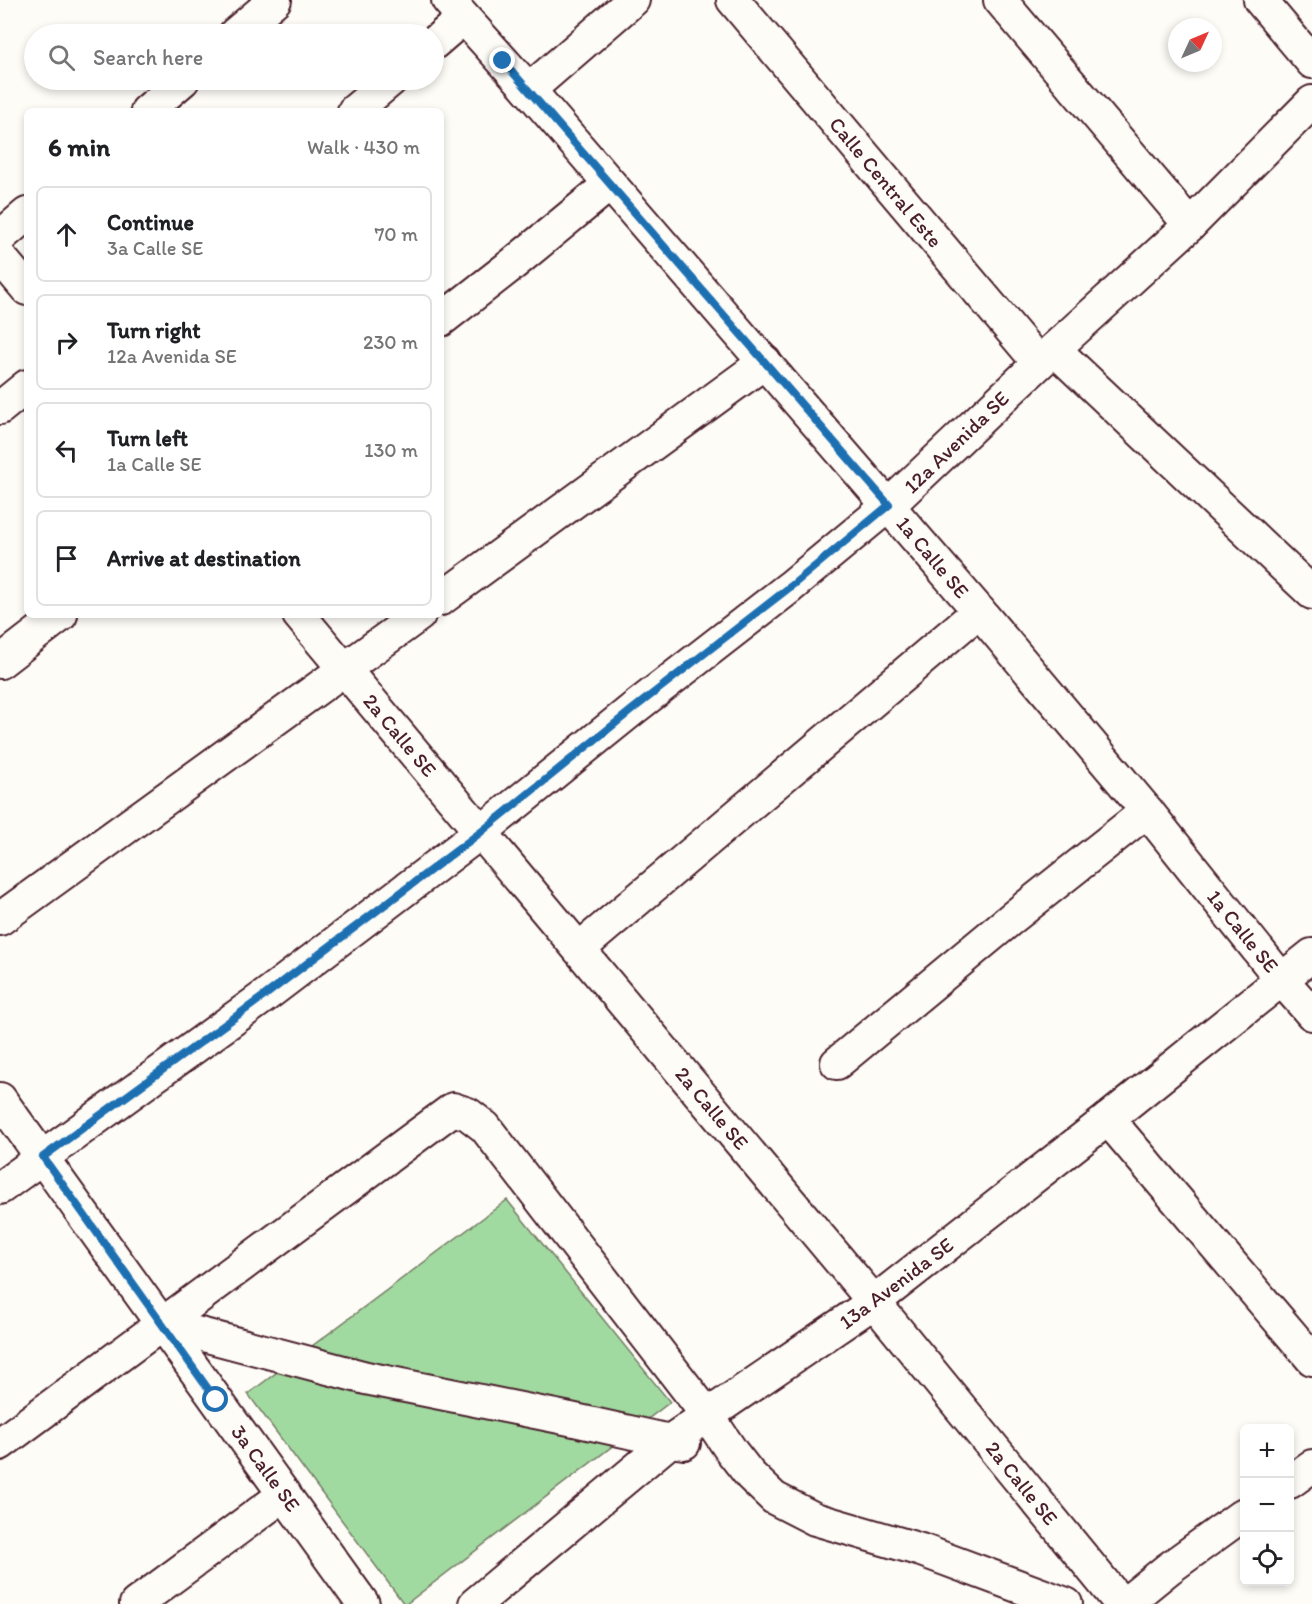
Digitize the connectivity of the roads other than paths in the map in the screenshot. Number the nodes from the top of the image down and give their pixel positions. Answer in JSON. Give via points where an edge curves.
{"nodes":[{"id":1,"x":275,"y":0,"type":"edge"},
{"id":2,"x":633,"y":0,"type":"edge"},
{"id":3,"x":733,"y":0,"type":"edge"},
{"id":4,"x":1000,"y":0,"type":"edge"},
{"id":5,"x":1260,"y":0,"type":"edge"},
{"id":6,"x":456,"y":9,"type":"edge"},
{"id":7,"x":247,"y":24,"type":"edge"},
{"id":8,"x":444,"y":28,"type":"edge"},
{"id":9,"x":1312,"y":62,"type":"edge"},
{"id":10,"x":171,"y":90,"type":"edge"},
{"id":11,"x":379,"y":90,"type":"edge"},
{"id":12,"x":529,"y":90,"type":"junction"},
{"id":13,"x":1312,"y":102,"type":"edge"},
{"id":14,"x":150,"y":108,"type":"edge"},
{"id":15,"x":358,"y":108,"type":"edge"},
{"id":16,"x":610,"y":184,"type":"junction"},
{"id":17,"x":24,"y":217,"type":"edge"},
{"id":18,"x":1190,"y":225,"type":"junction"},
{"id":19,"x":0,"y":237,"type":"edge"},
{"id":20,"x":0,"y":257,"type":"edge"},
{"id":21,"x":24,"y":286,"type":"edge"},
{"id":22,"x":444,"y":318,"type":"edge"},
{"id":23,"x":1046,"y":356,"type":"junction"},
{"id":24,"x":765,"y":362,"type":"junction"},
{"id":25,"x":24,"y":388,"type":"edge"},
{"id":26,"x":0,"y":408,"type":"edge"},
{"id":27,"x":889,"y":505,"type":"junction"},
{"id":28,"x":1312,"y":593,"type":"edge"},
{"id":29,"x":444,"y":597,"type":"edge"},
{"id":30,"x":979,"y":610,"type":"junction"},
{"id":31,"x":57,"y":618,"type":"edge"},
{"id":32,"x":302,"y":618,"type":"edge"},
{"id":33,"x":415,"y":618,"type":"edge"},
{"id":34,"x":0,"y":662,"type":"edge"},
{"id":35,"x":345,"y":669,"type":"junction"},
{"id":36,"x":1147,"y":811,"type":"junction"},
{"id":37,"x":481,"y":832,"type":"junction"},
{"id":38,"x":0,"y":920,"type":"edge"},
{"id":39,"x":579,"y":949,"type":"junction"},
{"id":40,"x":1312,"y":955,"type":"edge"},
{"id":41,"x":1282,"y":980,"type":"junction"},
{"id":42,"x":1312,"y":1014,"type":"edge"},
{"id":43,"x":837,"y":1063,"type":"dead end"},
{"id":44,"x":0,"y":1099,"type":"edge"},
{"id":45,"x":1108,"y":1119,"type":"junction"},
{"id":46,"x":43,"y":1157,"type":"junction"},
{"id":47,"x":0,"y":1188,"type":"edge"},
{"id":48,"x":874,"y":1302,"type":"junction"},
{"id":49,"x":162,"y":1324,"type":"junction"},
{"id":50,"x":1312,"y":1359,"type":"edge"},
{"id":51,"x":708,"y":1416,"type":"junction"},
{"id":52,"x":670,"y":1441,"type":"junction"},
{"id":53,"x":0,"y":1444,"type":"edge"},
{"id":54,"x":732,"y":1452,"type":"junction"},
{"id":55,"x":1312,"y":1466,"type":"edge"},
{"id":56,"x":1294,"y":1479,"type":"edge"},
{"id":57,"x":285,"y":1494,"type":"junction"},
{"id":58,"x":1240,"y":1518,"type":"edge"},
{"id":59,"x":487,"y":1600,"type":"edge"},
{"id":60,"x":136,"y":1604,"type":"edge"},
{"id":61,"x":363,"y":1604,"type":"edge"},
{"id":62,"x":1066,"y":1604,"type":"edge"},
{"id":63,"x":1121,"y":1604,"type":"edge"},
{"id":64,"x":1125,"y":1604,"type":"edge"}],
"edges":[{"from":1,"to":7,"type":"street"},
{"from":2,"to":12,"type":"street"},
{"from":3,"to":23,"type":"street","name":"Calle Central Este"},
{"from":4,"to":18,"type":"street"},
{"from":5,"to":9,"type":"street"},
{"from":6,"to":8,"type":"street"},
{"from":6,"to":12,"type":"street","name":"1a Calle SE"},
{"from":10,"to":14,"type":"street"},
{"from":11,"to":15,"type":"street"},
{"from":12,"to":16,"type":"street","name":"1a Calle SE"},
{"from":13,"to":18,"type":"street","name":"12a Avenida SE"},
{"from":16,"to":22,"type":"street"},
{"from":16,"to":24,"type":"street","name":"1a Calle SE"},
{"from":17,"to":19,"type":"street"},
{"from":18,"to":23,"type":"street","name":"12a Avenida SE"},
{"from":20,"to":21,"type":"street"},
{"from":23,"to":27,"type":"street","name":"12a Avenida SE"},
{"from":23,"to":28,"type":"street","name":"Calle Central Este"},
{"from":24,"to":27,"type":"street","name":"1a Calle SE"},
{"from":24,"to":29,"type":"street"},
{"from":25,"to":26,"type":"street"},
{"from":27,"to":30,"type":"street","name":"1a Calle SE"},
{"from":27,"to":37,"type":"street","name":"12a Avenida SE"},
{"from":30,"to":36,"type":"street","name":"1a Calle SE"},
{"from":30,"to":39,"type":"street"},
{"from":31,"to":34,"type":"street"},
{"from":32,"to":35,"type":"street","name":"2a Calle SE"},
{"from":33,"to":35,"type":"street"},
{"from":35,"to":37,"type":"street","name":"2a Calle SE"},
{"from":35,"to":38,"type":"street"},
{"from":36,"to":41,"type":"street","name":"1a Calle SE"},
{"from":36,"to":43,"type":"street"},
{"from":37,"to":39,"type":"street","name":"2a Calle SE"},
{"from":37,"to":46,"type":"street","name":"12a Avenida SE"},
{"from":39,"to":48,"type":"street","name":"2a Calle SE"},
{"from":40,"to":41,"type":"street","name":"13a Avenida SE"},
{"from":41,"to":42,"type":"street","name":"1a Calle SE"},
{"from":41,"to":45,"type":"street","name":"13a Avenida SE"},
{"from":44,"to":46,"type":"street","name":"3a Calle SE"},
{"from":45,"to":48,"type":"street","name":"13a Avenida SE"},
{"from":45,"to":50,"type":"street"},
{"from":46,"to":47,"type":"street","name":"12a Avenida SE"},
{"from":46,"to":49,"type":"street","name":"3a Calle SE"},
{"from":48,"to":51,"type":"street","name":"13a Avenida SE"},
{"from":48,"to":63,"type":"street","name":"2a Calle SE"},
{"from":49,"to":51,"type":"street","via":[[453,1109],[485,1127]]},
{"from":49,"to":52,"type":"street","via":[[366,1378]]},
{"from":49,"to":53,"type":"street"},
{"from":49,"to":57,"type":"street","name":"3a Calle SE"},
{"from":51,"to":52,"type":"street","name":"13a Avenida SE"},
{"from":51,"to":54,"type":"street"},
{"from":52,"to":54,"type":"street"},
{"from":52,"to":59,"type":"street","name":"13a Avenida SE"},
{"from":54,"to":62,"type":"street","via":[[774,1498],[815,1519],[921,1550]]},
{"from":55,"to":56,"type":"street"},
{"from":57,"to":60,"type":"street"},
{"from":57,"to":61,"type":"street","name":"3a Calle SE"},
{"from":58,"to":64,"type":"street"}]}
